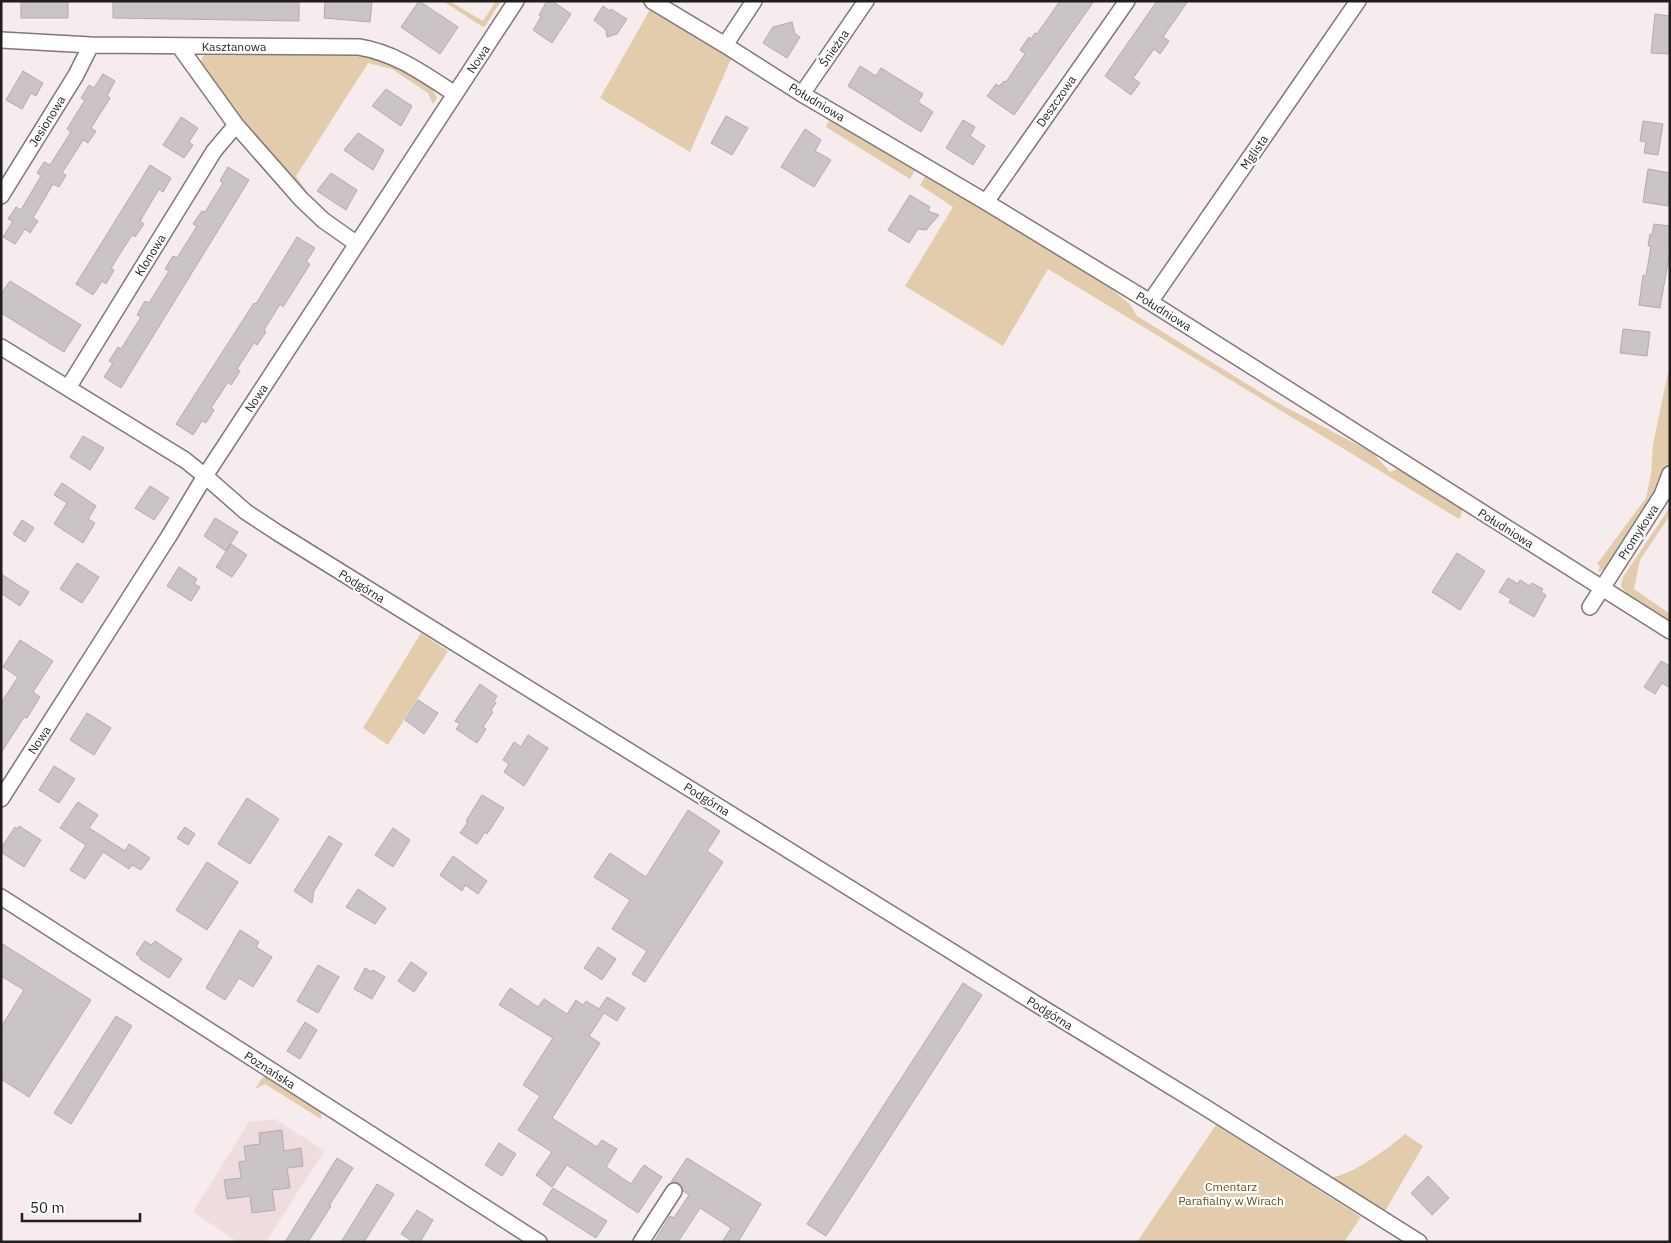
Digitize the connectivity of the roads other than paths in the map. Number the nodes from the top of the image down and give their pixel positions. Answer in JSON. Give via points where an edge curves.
{"nodes":[{"id":1,"x":516,"y":1,"type":"edge"},
{"id":2,"x":652,"y":1,"type":"edge"},
{"id":3,"x":754,"y":1,"type":"edge"},
{"id":4,"x":866,"y":1,"type":"edge"},
{"id":5,"x":1127,"y":1,"type":"edge"},
{"id":6,"x":1358,"y":1,"type":"edge"},
{"id":7,"x":1,"y":40,"type":"edge"},
{"id":8,"x":725,"y":45,"type":"junction"},
{"id":9,"x":91,"y":46,"type":"junction"},
{"id":10,"x":179,"y":46,"type":"junction"},
{"id":11,"x":455,"y":94,"type":"junction"},
{"id":12,"x":802,"y":94,"type":"junction"},
{"id":13,"x":236,"y":125,"type":"junction"},
{"id":14,"x":1,"y":196,"type":"edge"},
{"id":15,"x":986,"y":202,"type":"junction"},
{"id":16,"x":357,"y":244,"type":"junction"},
{"id":17,"x":1150,"y":302,"type":"junction"},
{"id":18,"x":1,"y":347,"type":"edge"},
{"id":19,"x":68,"y":388,"type":"junction"},
{"id":20,"x":1670,"y":474,"type":"edge"},
{"id":21,"x":205,"y":476,"type":"junction"},
{"id":22,"x":1601,"y":588,"type":"junction"},
{"id":23,"x":1590,"y":607,"type":"dead end"},
{"id":24,"x":1670,"y":631,"type":"edge"},
{"id":25,"x":1,"y":799,"type":"edge"},
{"id":26,"x":1,"y":897,"type":"edge"},
{"id":27,"x":674,"y":1191,"type":"dead end"},
{"id":28,"x":539,"y":1242,"type":"edge"},
{"id":29,"x":641,"y":1242,"type":"edge"},
{"id":30,"x":1419,"y":1242,"type":"edge"}],
"edges":[{"from":1,"to":11,"type":"street","name":"Nowa"},
{"from":2,"to":8,"type":"street","name":"Południowa"},
{"from":3,"to":8,"type":"street"},
{"from":4,"to":12,"type":"street","name":"Śnieżna"},
{"from":5,"to":15,"type":"street","name":"Deszczowa"},
{"from":6,"to":17,"type":"street","name":"Mglista"},
{"from":7,"to":9,"type":"street","name":"Kasztanowa"},
{"from":8,"to":12,"type":"street","name":"Południowa"},
{"from":9,"to":10,"type":"street","name":"Kasztanowa"},
{"from":9,"to":14,"type":"street","name":"Jesionowa"},
{"from":10,"to":11,"type":"street","name":"Kasztanowa","via":[[372,49],[402,61]]},
{"from":10,"to":13,"type":"street"},
{"from":11,"to":16,"type":"street","name":"Nowa"},
{"from":12,"to":15,"type":"street","name":"Południowa"},
{"from":13,"to":16,"type":"street","via":[[312,210]]},
{"from":13,"to":19,"type":"street","name":"Klonowa","via":[[214,151]]},
{"from":15,"to":17,"type":"street","name":"Południowa"},
{"from":16,"to":21,"type":"street","name":"Nowa"},
{"from":17,"to":22,"type":"street","name":"Południowa"},
{"from":18,"to":19,"type":"street","name":"Podgórna"},
{"from":19,"to":21,"type":"street","name":"Podgórna","via":[[185,460]]},
{"from":20,"to":22,"type":"street","name":"Promykowa","via":[[1662,494]]},
{"from":21,"to":25,"type":"street","name":"Nowa"},
{"from":21,"to":30,"type":"street","name":"Podgórna","via":[[246,512],[278,534]]},
{"from":22,"to":23,"type":"street","name":"Promykowa"},
{"from":22,"to":24,"type":"street","name":"Południowa"},
{"from":26,"to":28,"type":"street","name":"Poznańska"},
{"from":27,"to":29,"type":"street"}]}
